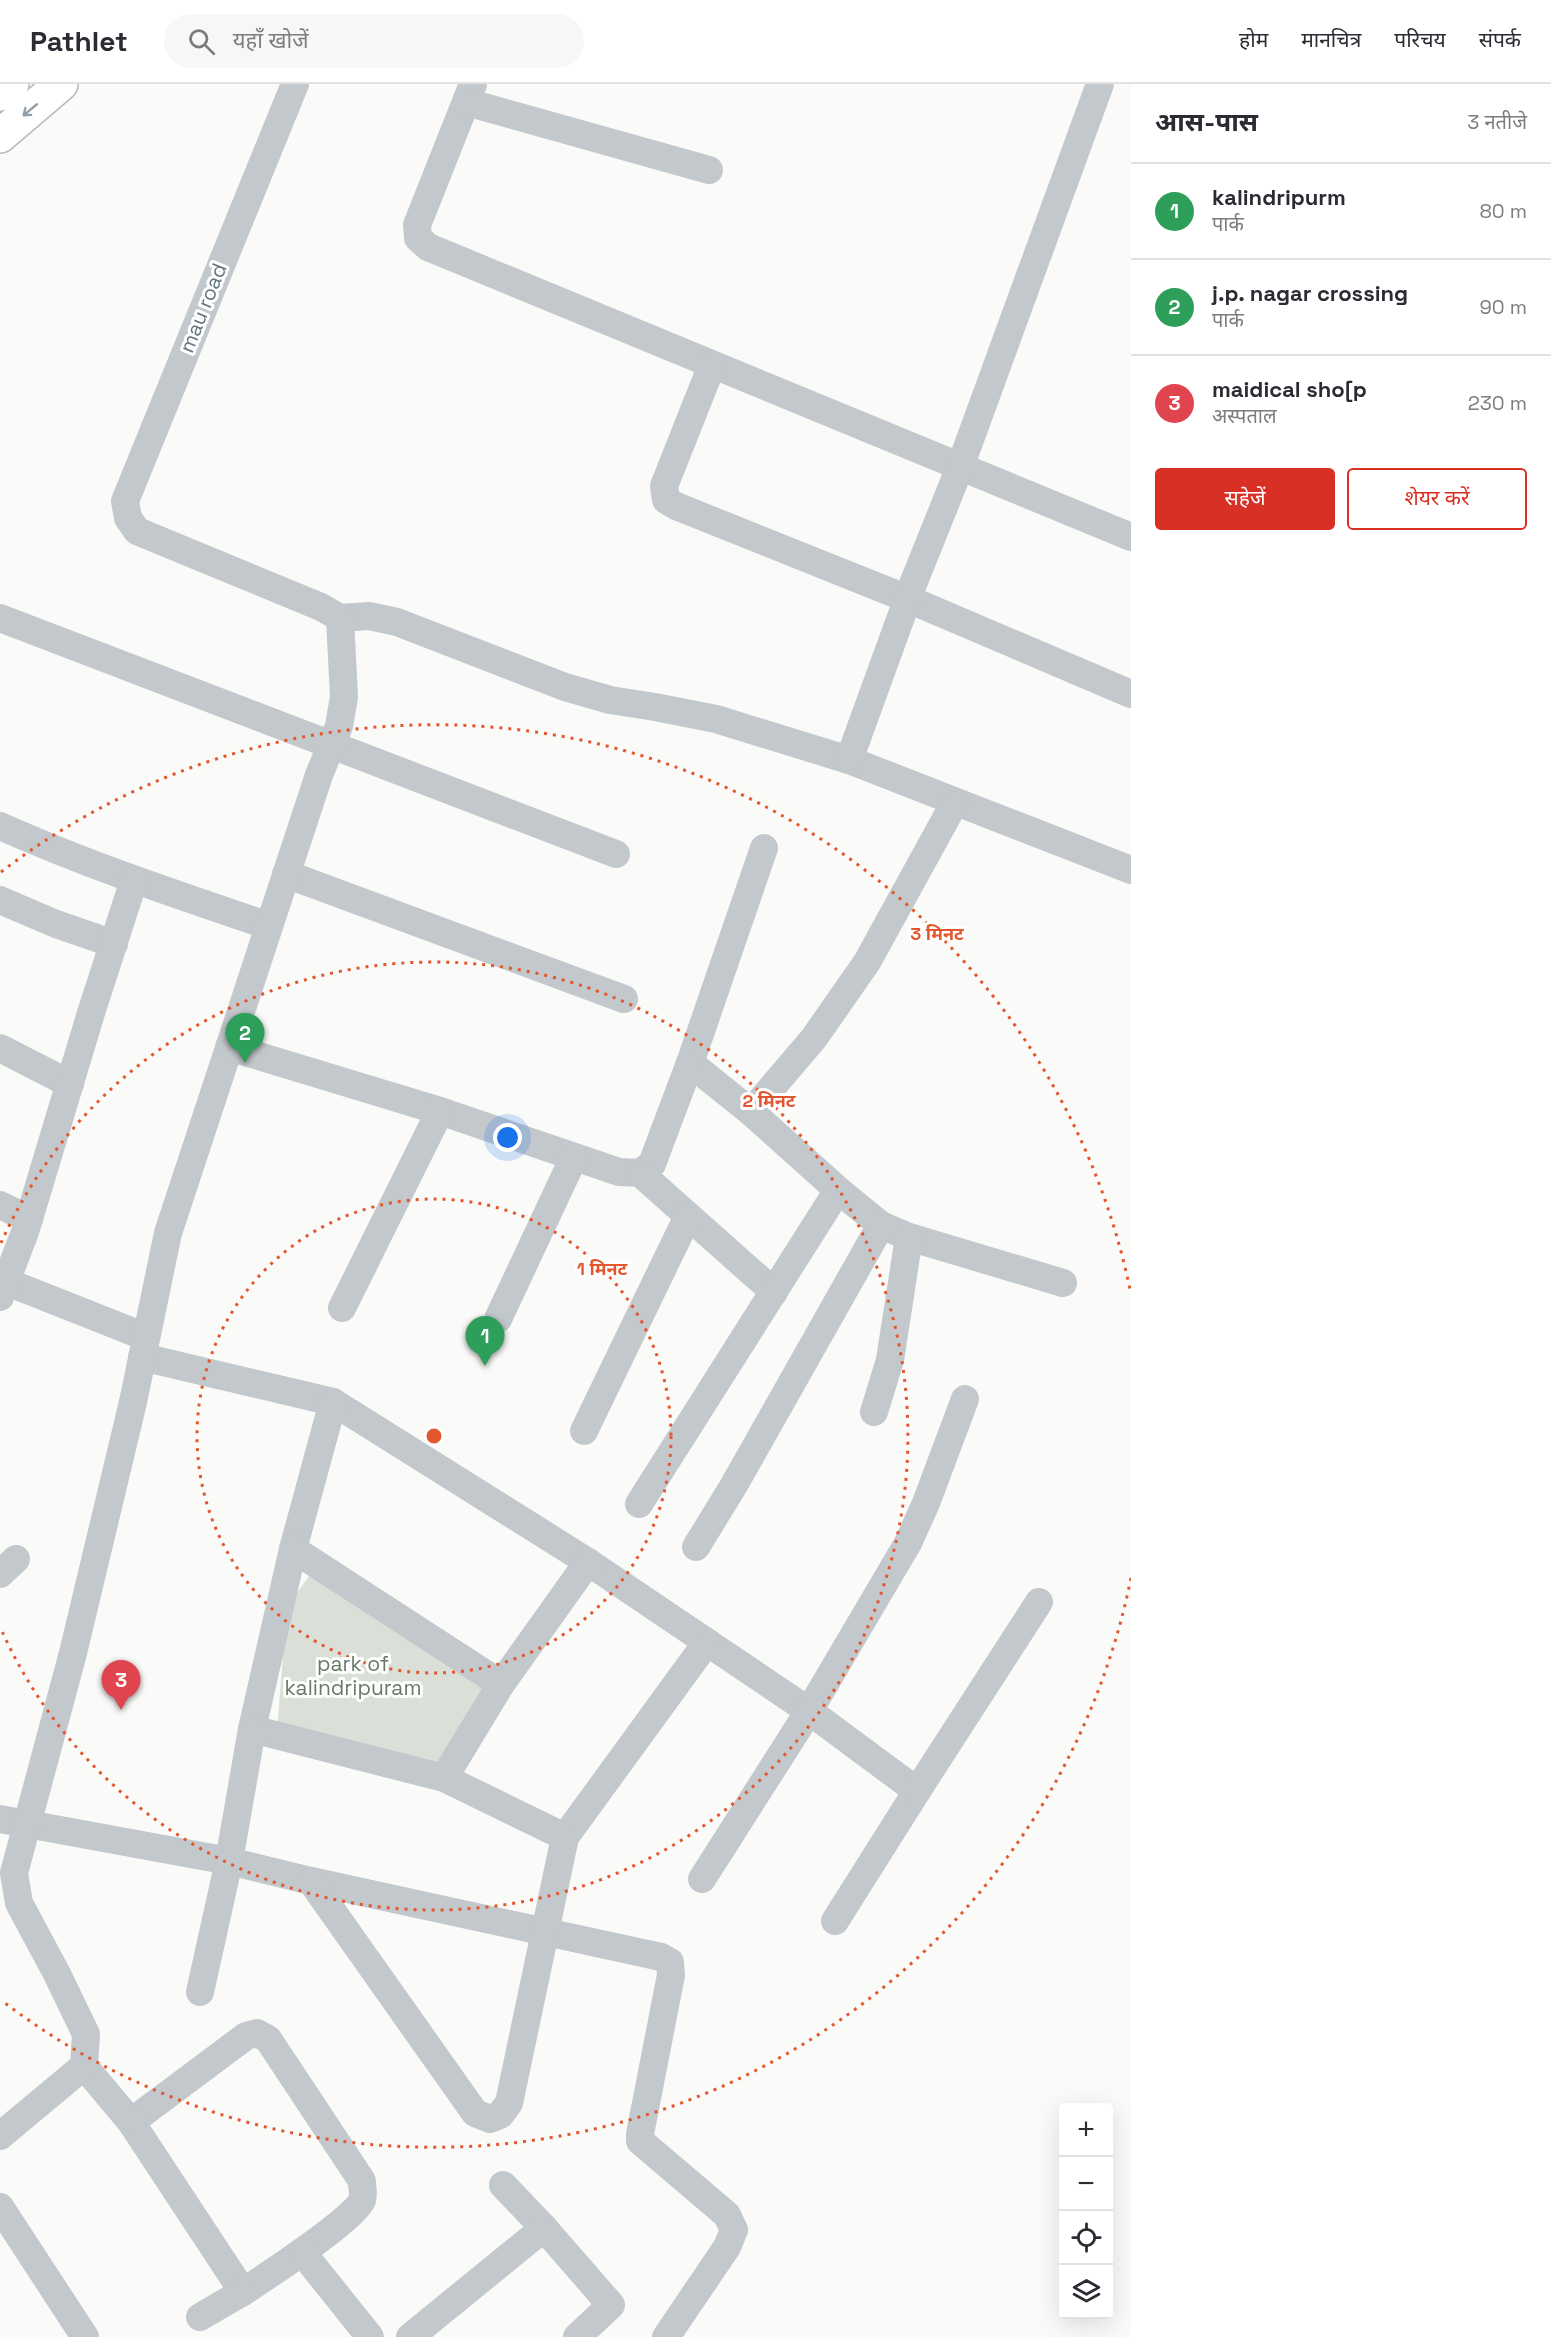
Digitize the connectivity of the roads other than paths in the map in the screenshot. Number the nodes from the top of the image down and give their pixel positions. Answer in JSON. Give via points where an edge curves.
{"nodes":[{"id":1,"x":12,"y":84,"type":"edge"},
{"id":2,"x":61,"y":84,"type":"edge"},
{"id":3,"x":295,"y":84,"type":"edge"},
{"id":4,"x":1100,"y":84,"type":"edge"},
{"id":5,"x":469,"y":93,"type":"edge"},
{"id":6,"x":0,"y":94,"type":"edge"},
{"id":7,"x":0,"y":136,"type":"edge"},
{"id":8,"x":710,"y":170,"type":"dead end"},
{"id":9,"x":712,"y":365,"type":"junction"},
{"id":10,"x":960,"y":467,"type":"junction"},
{"id":11,"x":1131,"y":537,"type":"edge"},
{"id":12,"x":908,"y":599,"type":"junction"},
{"id":13,"x":0,"y":618,"type":"edge"},
{"id":14,"x":340,"y":618,"type":"junction"},
{"id":15,"x":1131,"y":694,"type":"edge"},
{"id":16,"x":331,"y":745,"type":"junction"},
{"id":17,"x":849,"y":760,"type":"junction"},
{"id":18,"x":955,"y":802,"type":"junction"},
{"id":19,"x":0,"y":826,"type":"edge"},
{"id":20,"x":764,"y":848,"type":"dead end"},
{"id":21,"x":616,"y":854,"type":"dead end"},
{"id":22,"x":1131,"y":870,"type":"edge"},
{"id":23,"x":286,"y":874,"type":"junction"},
{"id":24,"x":134,"y":880,"type":"junction"},
{"id":25,"x":0,"y":900,"type":"edge"},
{"id":26,"x":269,"y":926,"type":"junction"},
{"id":27,"x":114,"y":944,"type":"junction"},
{"id":28,"x":624,"y":999,"type":"dead end"},
{"id":29,"x":229,"y":1047,"type":"junction"},
{"id":30,"x":0,"y":1048,"type":"edge"},
{"id":31,"x":690,"y":1063,"type":"junction"},
{"id":32,"x":70,"y":1084,"type":"junction"},
{"id":33,"x":440,"y":1111,"type":"junction"},
{"id":34,"x":752,"y":1112,"type":"junction"},
{"id":35,"x":574,"y":1157,"type":"junction"},
{"id":36,"x":640,"y":1173,"type":"junction"},
{"id":37,"x":838,"y":1190,"type":"junction"},
{"id":38,"x":0,"y":1205,"type":"edge"},
{"id":39,"x":688,"y":1216,"type":"junction"},
{"id":40,"x":29,"y":1219,"type":"junction"},
{"id":41,"x":881,"y":1225,"type":"junction"},
{"id":42,"x":909,"y":1238,"type":"junction"},
{"id":43,"x":1063,"y":1283,"type":"dead end"},
{"id":44,"x":3,"y":1290,"type":"edge"},
{"id":45,"x":774,"y":1292,"type":"junction"},
{"id":46,"x":342,"y":1308,"type":"dead end"},
{"id":47,"x":498,"y":1319,"type":"dead end"},
{"id":48,"x":144,"y":1347,"type":"junction"},
{"id":49,"x":965,"y":1399,"type":"dead end"},
{"id":50,"x":333,"y":1402,"type":"junction"},
{"id":51,"x":874,"y":1412,"type":"dead end"},
{"id":52,"x":584,"y":1431,"type":"dead end"},
{"id":53,"x":639,"y":1504,"type":"dead end"},
{"id":54,"x":696,"y":1547,"type":"dead end"},
{"id":55,"x":293,"y":1549,"type":"junction"},
{"id":56,"x":588,"y":1562,"type":"junction"},
{"id":57,"x":1039,"y":1602,"type":"dead end"},
{"id":58,"x":707,"y":1642,"type":"junction"},
{"id":59,"x":501,"y":1684,"type":"junction"},
{"id":60,"x":809,"y":1711,"type":"junction"},
{"id":61,"x":252,"y":1729,"type":"junction"},
{"id":62,"x":444,"y":1778,"type":"junction"},
{"id":63,"x":917,"y":1791,"type":"junction"},
{"id":64,"x":13,"y":1821,"type":"edge"},
{"id":65,"x":565,"y":1837,"type":"junction"},
{"id":66,"x":229,"y":1861,"type":"junction"},
{"id":67,"x":702,"y":1880,"type":"dead end"},
{"id":68,"x":311,"y":1881,"type":"junction"},
{"id":69,"x":835,"y":1921,"type":"dead end"},
{"id":70,"x":546,"y":1931,"type":"junction"},
{"id":71,"x":200,"y":1992,"type":"dead end"},
{"id":72,"x":84,"y":2066,"type":"junction"},
{"id":73,"x":131,"y":2122,"type":"junction"},
{"id":74,"x":0,"y":2136,"type":"edge"},
{"id":75,"x":503,"y":2185,"type":"dead end"},
{"id":76,"x":0,"y":2207,"type":"edge"},
{"id":77,"x":544,"y":2228,"type":"junction"},
{"id":78,"x":302,"y":2252,"type":"junction"},
{"id":79,"x":243,"y":2292,"type":"junction"},
{"id":80,"x":200,"y":2317,"type":"dead end"},
{"id":81,"x":85,"y":2337,"type":"edge"},
{"id":82,"x":370,"y":2337,"type":"edge"},
{"id":83,"x":410,"y":2337,"type":"edge"},
{"id":84,"x":577,"y":2337,"type":"edge"},
{"id":85,"x":666,"y":2337,"type":"edge"}],
"edges":[{"from":1,"to":6,"type":"main road"},
{"from":2,"to":7,"type":"main road","one_way":true},
{"from":3,"to":14,"type":"street","name":"mau road","via":[[125,501],[128,518],[137,531]]},
{"from":4,"to":10,"type":"street"},
{"from":5,"to":8,"type":"street"},
{"from":5,"to":9,"type":"street","via":[[417,225],[418,238],[428,248]]},
{"from":9,"to":10,"type":"street"},
{"from":9,"to":12,"type":"street","via":[[664,486],[666,500]]},
{"from":10,"to":11,"type":"street"},
{"from":10,"to":12,"type":"street"},
{"from":12,"to":15,"type":"street"},
{"from":12,"to":17,"type":"street"},
{"from":13,"to":16,"type":"street"},
{"from":14,"to":16,"type":"street","via":[[344,697]]},
{"from":14,"to":17,"type":"street","via":[[369,616],[397,622],[565,687],[610,700],[716,719]]},
{"from":16,"to":21,"type":"street"},
{"from":16,"to":23,"type":"street"},
{"from":17,"to":18,"type":"street"},
{"from":18,"to":22,"type":"street"},
{"from":18,"to":34,"type":"street","via":[[867,962],[814,1038]]},
{"from":19,"to":24,"type":"street"},
{"from":20,"to":31,"type":"street"},
{"from":23,"to":26,"type":"street"},
{"from":23,"to":28,"type":"street"},
{"from":24,"to":26,"type":"street"},
{"from":24,"to":27,"type":"street"},
{"from":25,"to":27,"type":"street"},
{"from":26,"to":29,"type":"street"},
{"from":27,"to":32,"type":"street"},
{"from":29,"to":33,"type":"street"},
{"from":29,"to":48,"type":"street","via":[[168,1233]]},
{"from":30,"to":32,"type":"street"},
{"from":31,"to":34,"type":"street"},
{"from":31,"to":36,"type":"street","via":[[652,1164]]},
{"from":32,"to":40,"type":"street"},
{"from":33,"to":35,"type":"street"},
{"from":33,"to":46,"type":"street"},
{"from":34,"to":37,"type":"street"},
{"from":35,"to":36,"type":"street","via":[[619,1172]]},
{"from":35,"to":47,"type":"street"},
{"from":36,"to":39,"type":"street"},
{"from":37,"to":41,"type":"street"},
{"from":37,"to":45,"type":"street"},
{"from":38,"to":40,"type":"street"},
{"from":39,"to":45,"type":"street"},
{"from":39,"to":52,"type":"street"},
{"from":40,"to":44,"type":"street"},
{"from":41,"to":42,"type":"street"},
{"from":41,"to":54,"type":"street"},
{"from":42,"to":43,"type":"street"},
{"from":42,"to":51,"type":"street","via":[[890,1360]]},
{"from":44,"to":48,"type":"street"},
{"from":45,"to":53,"type":"street"},
{"from":48,"to":50,"type":"street"},
{"from":48,"to":64,"type":"street","via":[[76,1641]]},
{"from":49,"to":60,"type":"street","via":[[909,1543]]},
{"from":50,"to":55,"type":"street"},
{"from":50,"to":56,"type":"street"},
{"from":55,"to":59,"type":"street"},
{"from":55,"to":61,"type":"street"},
{"from":56,"to":58,"type":"street"},
{"from":56,"to":59,"type":"street"},
{"from":57,"to":63,"type":"street"},
{"from":58,"to":60,"type":"street"},
{"from":58,"to":65,"type":"street"},
{"from":59,"to":62,"type":"street"},
{"from":60,"to":63,"type":"street"},
{"from":60,"to":67,"type":"street"},
{"from":61,"to":62,"type":"street"},
{"from":61,"to":66,"type":"street"},
{"from":62,"to":65,"type":"street"},
{"from":63,"to":69,"type":"street"},
{"from":64,"to":66,"type":"street"},
{"from":64,"to":72,"type":"street","via":[[19,1903],[86,2034]]},
{"from":65,"to":70,"type":"street"},
{"from":66,"to":68,"type":"street"},
{"from":66,"to":71,"type":"street"},
{"from":68,"to":70,"type":"street"},
{"from":68,"to":70,"type":"street","via":[[475,2113],[490,2119],[500,2115],[509,2103]]},
{"from":70,"to":85,"type":"street","via":[[670,1962],[640,2141],[727,2215],[734,2230],[727,2247]]},
{"from":72,"to":73,"type":"street"},
{"from":72,"to":74,"type":"street"},
{"from":73,"to":78,"type":"street","via":[[246,2036],[256,2033],[268,2039],[362,2181],[363,2198],[357,2210]]},
{"from":73,"to":79,"type":"street"},
{"from":75,"to":77,"type":"street"},
{"from":76,"to":81,"type":"street"},
{"from":77,"to":83,"type":"street"},
{"from":77,"to":84,"type":"street","via":[[611,2305]]},
{"from":78,"to":79,"type":"street"},
{"from":78,"to":82,"type":"street"},
{"from":79,"to":80,"type":"street"}]}
